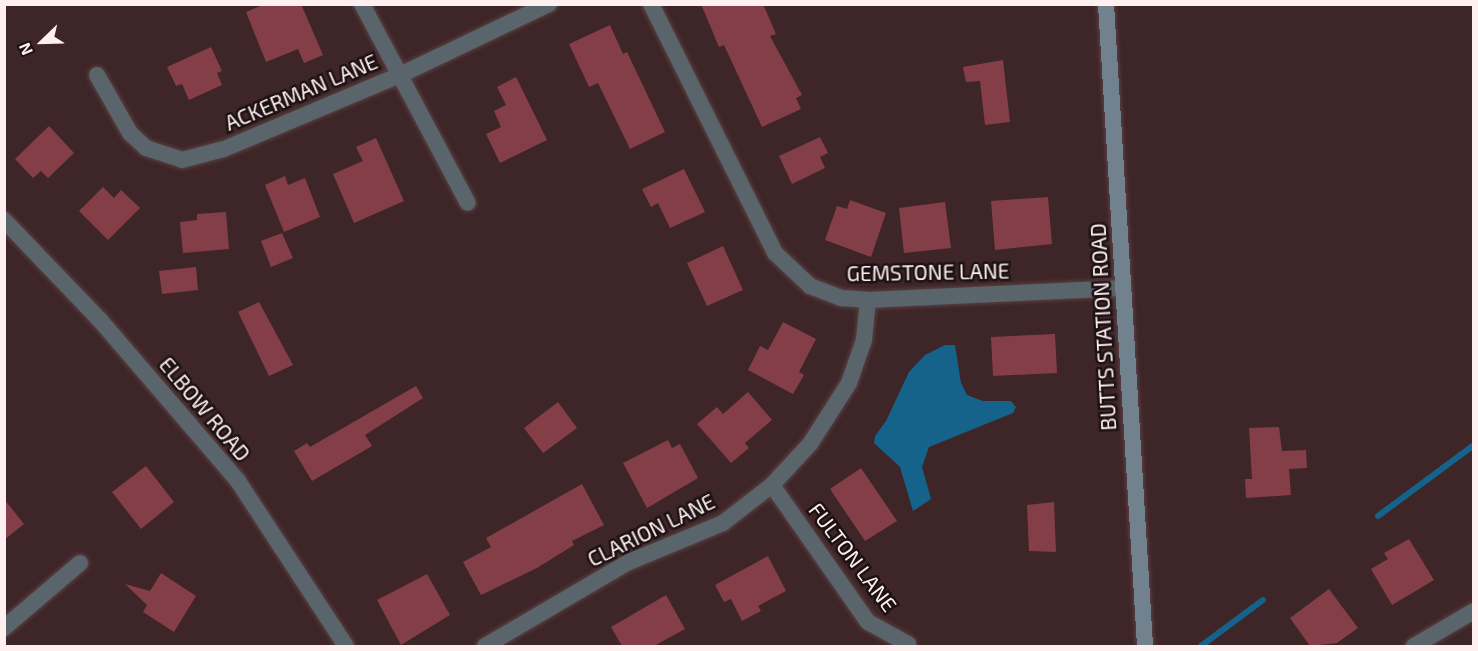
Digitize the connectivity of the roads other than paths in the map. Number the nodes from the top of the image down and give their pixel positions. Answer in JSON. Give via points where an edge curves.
{"nodes":[{"id":1,"x":362,"y":4,"type":"edge"},
{"id":2,"x":549,"y":4,"type":"edge"},
{"id":3,"x":651,"y":4,"type":"edge"},
{"id":4,"x":1106,"y":4,"type":"edge"},
{"id":5,"x":97,"y":75,"type":"dead end"},
{"id":6,"x":400,"y":75,"type":"junction"},
{"id":7,"x":468,"y":203,"type":"dead end"},
{"id":8,"x":7,"y":228,"type":"edge"},
{"id":9,"x":1124,"y":288,"type":"junction"},
{"id":10,"x":868,"y":300,"type":"junction"},
{"id":11,"x":772,"y":485,"type":"junction"},
{"id":12,"x":80,"y":563,"type":"dead end"},
{"id":13,"x":1473,"y":611,"type":"edge"},
{"id":14,"x":4,"y":627,"type":"edge"},
{"id":15,"x":908,"y":644,"type":"dead end"},
{"id":16,"x":346,"y":646,"type":"edge"},
{"id":17,"x":485,"y":646,"type":"edge"},
{"id":18,"x":1144,"y":646,"type":"edge"},
{"id":19,"x":1414,"y":646,"type":"edge"}],
"edges":[{"from":1,"to":6,"type":"street"},
{"from":2,"to":6,"type":"street","name":"ACKERMAN LANE"},
{"from":3,"to":10,"type":"street","name":"GEMSTONE LANE","via":[[775,253],[791,272],[818,290],[842,298]]},
{"from":4,"to":9,"type":"main road","name":"BUTTS STATION ROAD"},
{"from":5,"to":6,"type":"street","name":"ACKERMAN LANE","via":[[130,133],[146,148],[182,160],[224,149]]},
{"from":6,"to":7,"type":"street"},
{"from":8,"to":16,"type":"street","name":"ELBOW ROAD","via":[[100,320],[238,481]]},
{"from":9,"to":10,"type":"street","name":"GEMSTONE LANE"},
{"from":9,"to":18,"type":"main road","name":"BUTTS STATION ROAD"},
{"from":10,"to":11,"type":"street","name":"CLARION LANE","via":[[864,340],[849,383],[810,444]]},
{"from":11,"to":15,"type":"street","name":"FULTON LANE","via":[[868,622]]},
{"from":11,"to":17,"type":"street","name":"CLARION LANE","via":[[723,523],[628,562]]},
{"from":12,"to":14,"type":"street"},
{"from":13,"to":19,"type":"street"}]}
